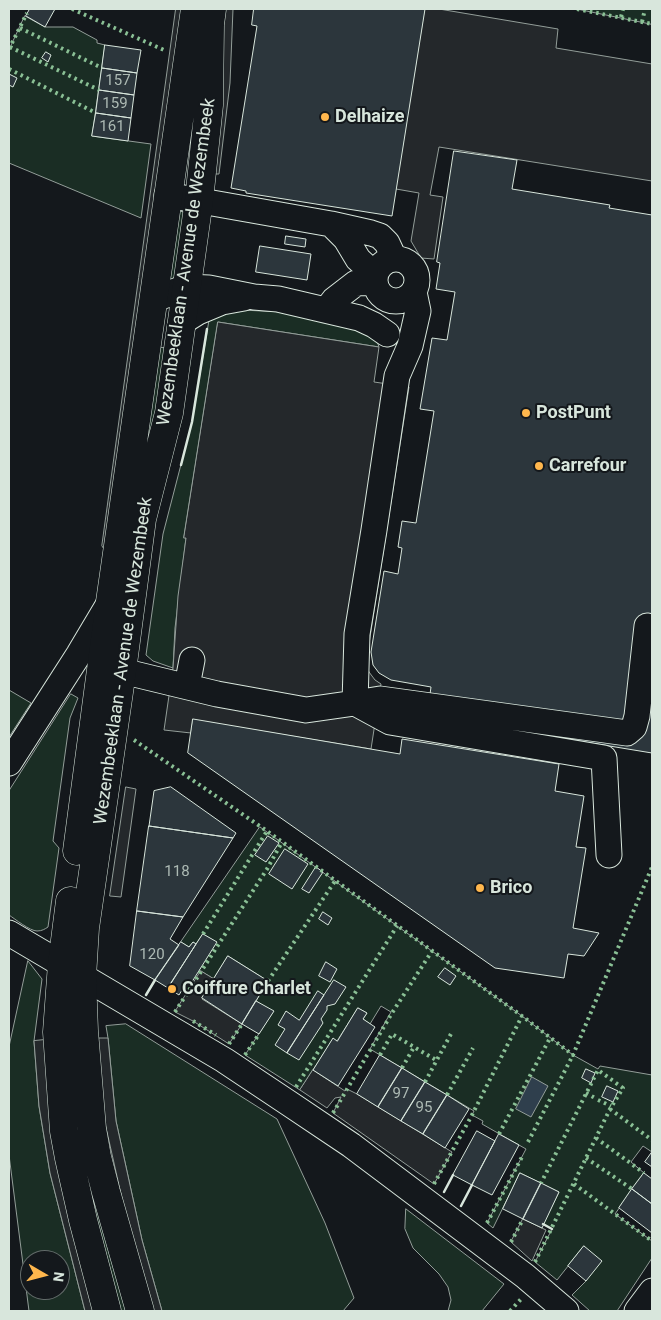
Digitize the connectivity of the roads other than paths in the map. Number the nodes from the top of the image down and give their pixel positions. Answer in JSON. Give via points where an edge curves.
{"nodes":[{"id":1,"x":195,"y":9,"type":"edge"},
{"id":2,"x":212,"y":9,"type":"edge"},
{"id":3,"x":167,"y":195,"type":"junction"},
{"id":4,"x":199,"y":200,"type":"junction"},
{"id":5,"x":331,"y":224,"type":"junction"},
{"id":6,"x":394,"y":258,"type":"junction"},
{"id":7,"x":186,"y":287,"type":"junction"},
{"id":8,"x":389,"y":293,"type":"junction"},
{"id":9,"x":254,"y":297,"type":"junction"},
{"id":10,"x":152,"y":300,"type":"junction"},
{"id":11,"x":327,"y":310,"type":"junction"},
{"id":12,"x":359,"y":318,"type":"junction"},
{"id":13,"x":182,"y":322,"type":"junction"},
{"id":14,"x":387,"y":334,"type":"junction"},
{"id":15,"x":397,"y":376,"type":"junction"},
{"id":16,"x":110,"y":602,"type":"junction"},
{"id":17,"x":647,"y":626,"type":"dead end"},
{"id":18,"x":192,"y":660,"type":"dead end"},
{"id":19,"x":122,"y":671,"type":"junction"},
{"id":20,"x":187,"y":686,"type":"junction"},
{"id":21,"x":346,"y":705,"type":"junction"},
{"id":22,"x":9,"y":763,"type":"edge"},
{"id":23,"x":609,"y":855,"type":"dead end"},
{"id":24,"x":9,"y":933,"type":"edge"},
{"id":25,"x":72,"y":970,"type":"junction"},
{"id":26,"x":652,"y":1291,"type":"edge"},
{"id":27,"x":107,"y":1311,"type":"edge"},
{"id":28,"x":140,"y":1311,"type":"edge"},
{"id":29,"x":566,"y":1311,"type":"edge"},
{"id":30,"x":637,"y":1311,"type":"edge"}],
"edges":[{"from":1,"to":3,"type":"main road","name":"Wezembeeklaan - Avenue de Wezembeek"},
{"from":2,"to":4,"type":"main road","name":"Wezembeeklaan - Avenue de Wezembeek","via":[[210,105]]},
{"from":3,"to":4,"type":"street"},
{"from":3,"to":10,"type":"main road","name":"Wezembeeklaan - Avenue de Wezembeek"},
{"from":4,"to":5,"type":"street"},
{"from":4,"to":7,"type":"main road","name":"Wezembeeklaan - Avenue de Wezembeek"},
{"from":5,"to":6,"type":"street","via":[[380,236]]},
{"from":5,"to":8,"type":"street"},
{"from":6,"to":8,"type":"street","via":[[378,268]]},
{"from":6,"to":8,"type":"street","via":[[411,264],[416,270],[417,285]]},
{"from":7,"to":9,"type":"street"},
{"from":7,"to":10,"type":"street"},
{"from":7,"to":13,"type":"main road","name":"Wezembeeklaan - Avenue de Wezembeek"},
{"from":8,"to":11,"type":"street","via":[[356,283],[334,300]]},
{"from":8,"to":12,"type":"street","via":[[379,313]]},
{"from":8,"to":14,"type":"street"},
{"from":8,"to":15,"type":"street","via":[[418,311],[410,346]]},
{"from":9,"to":11,"type":"street"},
{"from":9,"to":13,"type":"street","via":[[222,302]]},
{"from":10,"to":16,"type":"main road","name":"Wezembeeklaan - Avenue de Wezembeek"},
{"from":11,"to":12,"type":"street"},
{"from":12,"to":14,"type":"street"},
{"from":13,"to":19,"type":"main road","name":"Wezembeeklaan - Avenue de Wezembeek","via":[[169,413],[142,519]]},
{"from":14,"to":15,"type":"street"},
{"from":15,"to":21,"type":"street","via":[[357,634],[339,684]]},
{"from":16,"to":22,"type":"street"},
{"from":16,"to":25,"type":"main road","name":"Wezembeeklaan - Avenue de Wezembeek"},
{"from":17,"to":21,"type":"street","via":[[637,716],[634,727],[627,732],[380,699]]},
{"from":18,"to":20,"type":"street"},
{"from":19,"to":20,"type":"street"},
{"from":19,"to":25,"type":"main road","name":"Wezembeeklaan - Avenue de Wezembeek","via":[[85,928]]},
{"from":20,"to":21,"type":"street","via":[[306,710]]},
{"from":21,"to":23,"type":"street","via":[[390,722],[604,758]]},
{"from":24,"to":25,"type":"street"},
{"from":25,"to":27,"type":"main road","name":"Wezembeeklaan - Avenue de Wezembeek","via":[[57,1032],[64,1131]]},
{"from":25,"to":28,"type":"main road","name":"Wezembeeklaan - Avenue de Wezembeek","via":[[84,1031],[97,1156]]},
{"from":25,"to":29,"type":"street","via":[[224,1060],[351,1145],[525,1276]]},
{"from":26,"to":30,"type":"street"}]}
